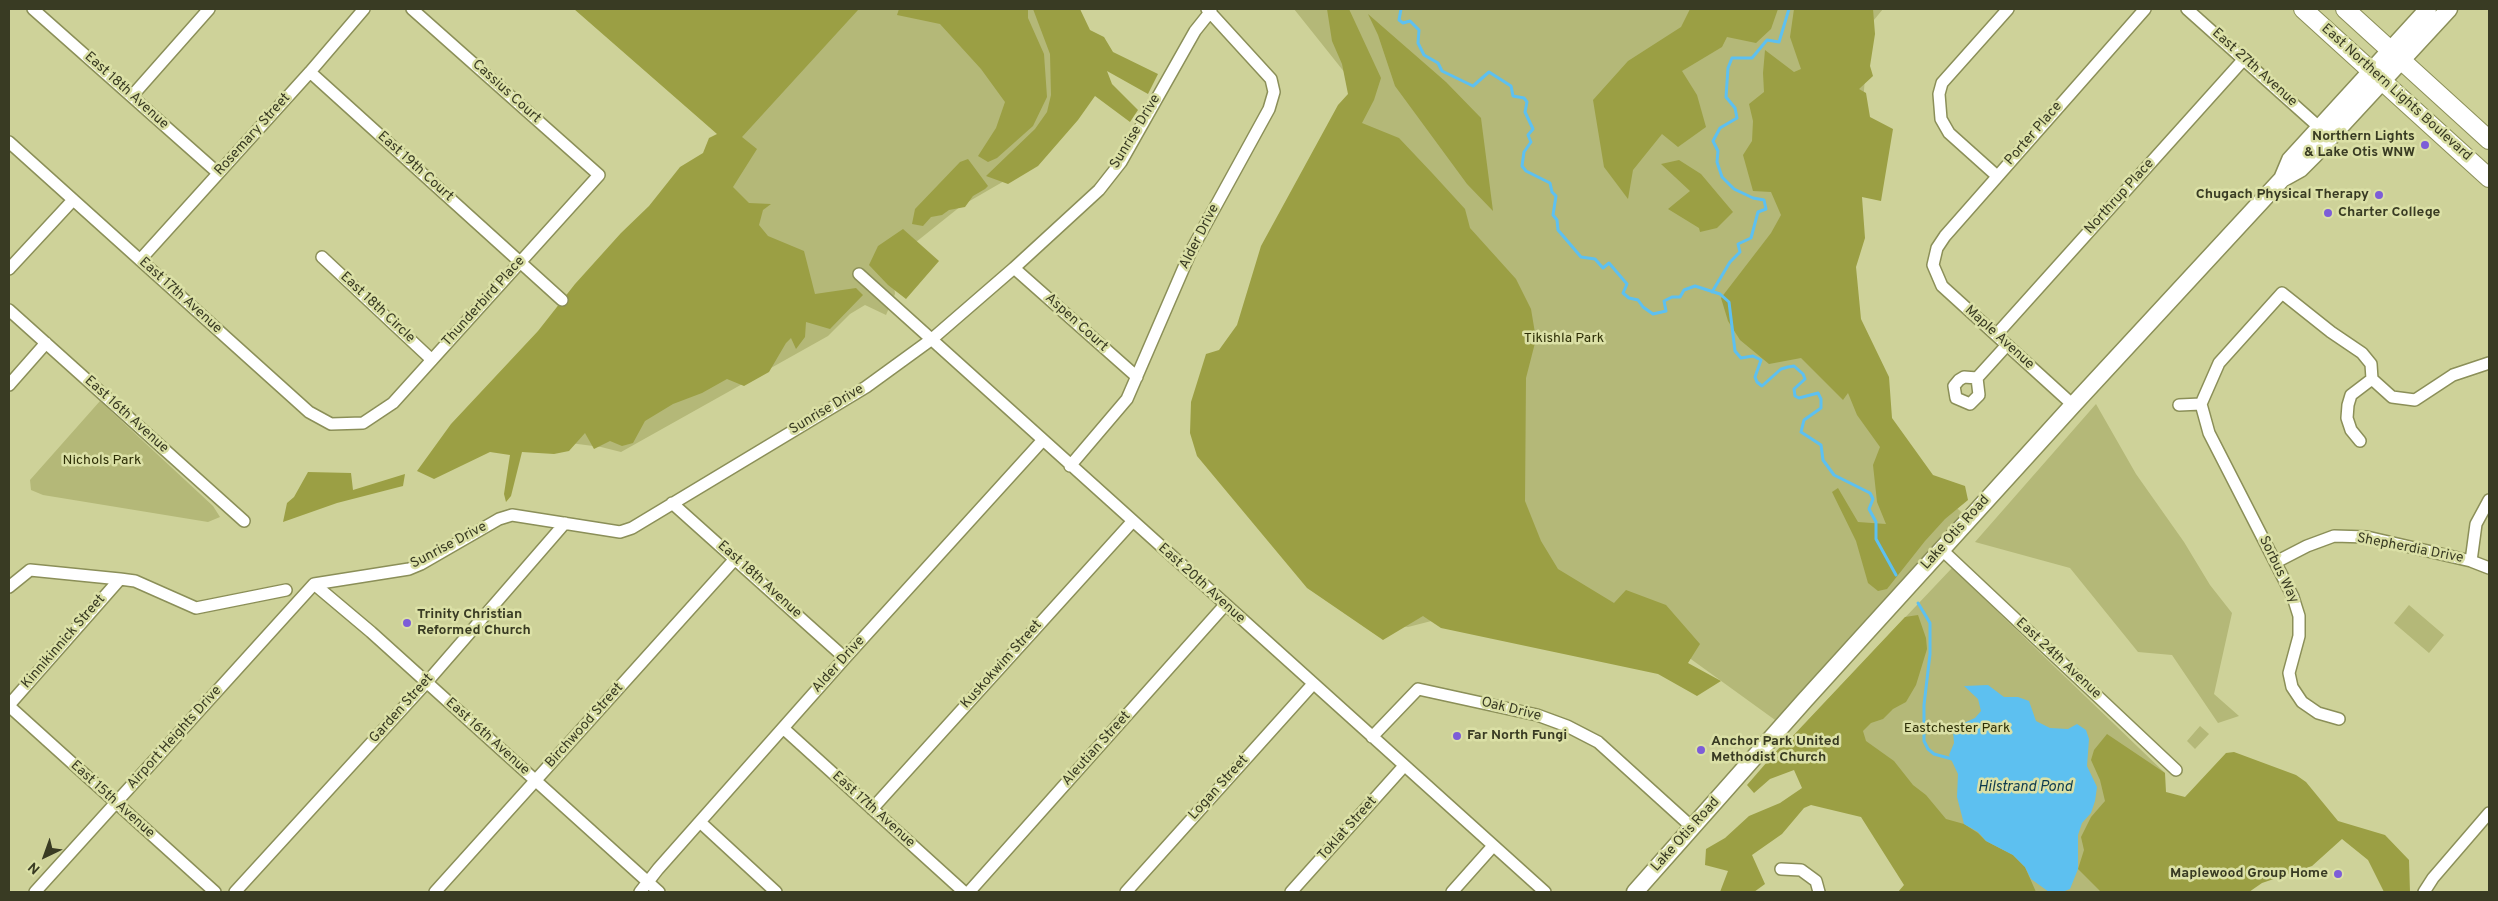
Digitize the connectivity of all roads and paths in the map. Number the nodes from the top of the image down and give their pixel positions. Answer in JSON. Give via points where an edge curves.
{"nodes":[{"id":1,"x":33,"y":9,"type":"edge"},
{"id":2,"x":209,"y":9,"type":"edge"},
{"id":3,"x":364,"y":9,"type":"edge"},
{"id":4,"x":412,"y":9,"type":"edge"},
{"id":5,"x":2008,"y":9,"type":"edge"},
{"id":6,"x":2145,"y":9,"type":"edge"},
{"id":7,"x":2188,"y":9,"type":"edge"},
{"id":8,"x":2303,"y":9,"type":"edge"},
{"id":9,"x":2345,"y":9,"type":"edge"},
{"id":10,"x":2428,"y":9,"type":"edge"},
{"id":11,"x":2449,"y":9,"type":"edge"},
{"id":12,"x":1209,"y":10,"type":"edge"},
{"id":13,"x":2396,"y":56,"type":"junction"},
{"id":14,"x":2244,"y":59,"type":"junction"},
{"id":15,"x":310,"y":72,"type":"junction"},
{"id":16,"x":2377,"y":77,"type":"junction"},
{"id":17,"x":132,"y":96,"type":"junction"},
{"id":18,"x":2320,"y":128,"type":"junction"},
{"id":19,"x":2489,"y":140,"type":"edge"},
{"id":20,"x":9,"y":142,"type":"edge"},
{"id":21,"x":218,"y":173,"type":"junction"},
{"id":22,"x":599,"y":175,"type":"joint"},
{"id":23,"x":1997,"y":176,"type":"junction"},
{"id":24,"x":2489,"y":178,"type":"edge"},
{"id":25,"x":2282,"y":179,"type":"junction"},
{"id":26,"x":73,"y":200,"type":"junction"},
{"id":27,"x":322,"y":257,"type":"dead end"},
{"id":28,"x":140,"y":260,"type":"junction"},
{"id":29,"x":520,"y":262,"type":"junction"},
{"id":30,"x":1933,"y":265,"type":"joint"},
{"id":31,"x":1014,"y":268,"type":"junction"},
{"id":32,"x":9,"y":269,"type":"edge"},
{"id":33,"x":859,"y":274,"type":"dead end"},
{"id":34,"x":562,"y":300,"type":"dead end"},
{"id":35,"x":9,"y":310,"type":"edge"},
{"id":36,"x":1996,"y":335,"type":"junction"},
{"id":37,"x":932,"y":339,"type":"junction"},
{"id":38,"x":46,"y":343,"type":"junction"},
{"id":39,"x":2007,"y":345,"type":"junction"},
{"id":40,"x":432,"y":360,"type":"junction"},
{"id":41,"x":2489,"y":363,"type":"edge"},
{"id":42,"x":1137,"y":377,"type":"junction"},
{"id":43,"x":1977,"y":378,"type":"dead end"},
{"id":44,"x":2372,"y":379,"type":"junction"},
{"id":45,"x":9,"y":385,"type":"edge"},
{"id":46,"x":2201,"y":404,"type":"junction"},
{"id":47,"x":2073,"y":405,"type":"junction"},
{"id":48,"x":2179,"y":405,"type":"dead end"},
{"id":49,"x":363,"y":423,"type":"joint"},
{"id":50,"x":1042,"y":441,"type":"junction"},
{"id":51,"x":2360,"y":441,"type":"dead end"},
{"id":52,"x":1070,"y":466,"type":"junction"},
{"id":53,"x":2489,"y":500,"type":"edge"},
{"id":54,"x":672,"y":503,"type":"junction"},
{"id":55,"x":244,"y":521,"type":"dead end"},
{"id":56,"x":1132,"y":522,"type":"junction"},
{"id":57,"x":565,"y":523,"type":"junction"},
{"id":58,"x":1941,"y":549,"type":"junction"},
{"id":59,"x":735,"y":559,"type":"junction"},
{"id":60,"x":2471,"y":561,"type":"junction"},
{"id":61,"x":2276,"y":562,"type":"junction"},
{"id":62,"x":2489,"y":568,"type":"edge"},
{"id":63,"x":120,"y":579,"type":"junction"},
{"id":64,"x":314,"y":584,"type":"junction"},
{"id":65,"x":9,"y":587,"type":"edge"},
{"id":66,"x":286,"y":590,"type":"dead end"},
{"id":67,"x":1225,"y":605,"type":"junction"},
{"id":68,"x":845,"y":658,"type":"junction"},
{"id":69,"x":427,"y":682,"type":"junction"},
{"id":70,"x":1313,"y":684,"type":"junction"},
{"id":71,"x":9,"y":706,"type":"edge"},
{"id":72,"x":2339,"y":719,"type":"dead end"},
{"id":73,"x":783,"y":728,"type":"junction"},
{"id":74,"x":1372,"y":737,"type":"junction"},
{"id":75,"x":1404,"y":766,"type":"junction"},
{"id":76,"x":2176,"y":770,"type":"dead end"},
{"id":77,"x":535,"y":781,"type":"junction"},
{"id":78,"x":116,"y":804,"type":"junction"},
{"id":79,"x":872,"y":809,"type":"junction"},
{"id":80,"x":2489,"y":813,"type":"edge"},
{"id":81,"x":700,"y":822,"type":"junction"},
{"id":82,"x":1693,"y":828,"type":"junction"},
{"id":83,"x":1493,"y":846,"type":"junction"},
{"id":84,"x":1781,"y":869,"type":"dead end"},
{"id":85,"x":648,"y":883,"type":"junction"},
{"id":86,"x":35,"y":892,"type":"edge"},
{"id":87,"x":215,"y":892,"type":"edge"},
{"id":88,"x":235,"y":892,"type":"edge"},
{"id":89,"x":435,"y":892,"type":"edge"},
{"id":90,"x":640,"y":892,"type":"edge"},
{"id":91,"x":659,"y":892,"type":"edge"},
{"id":92,"x":776,"y":892,"type":"edge"},
{"id":93,"x":964,"y":892,"type":"edge"},
{"id":94,"x":969,"y":892,"type":"edge"},
{"id":95,"x":1126,"y":892,"type":"edge"},
{"id":96,"x":1291,"y":892,"type":"edge"},
{"id":97,"x":1452,"y":892,"type":"edge"},
{"id":98,"x":1545,"y":892,"type":"edge"},
{"id":99,"x":1635,"y":892,"type":"edge"},
{"id":100,"x":1819,"y":892,"type":"edge"},
{"id":101,"x":2424,"y":892,"type":"edge"}],
"edges":[{"from":1,"to":17,"type":"street","name":"East 18th Avenue"},
{"from":2,"to":17,"type":"street"},
{"from":3,"to":15,"type":"street","name":"Rosemary Street"},
{"from":4,"to":22,"type":"street","name":"Cassius Court"},
{"from":5,"to":23,"type":"street","via":[[1942,83],[1938,94],[1941,119],[1949,133]]},
{"from":6,"to":23,"type":"street","name":"Porter Place"},
{"from":7,"to":14,"type":"street","name":"East 27th Avenue"},
{"from":8,"to":16,"type":"main road","name":"East Northern Lights Boulevard"},
{"from":9,"to":13,"type":"main road","name":"East Northern Lights Boulevard"},
{"from":10,"to":13,"type":"main road","name":"Lake Otis Road"},
{"from":11,"to":13,"type":"main road","name":"Lake Otis Road"},
{"from":12,"to":31,"type":"street","name":"Sunrise Drive","via":[[1121,162],[1099,190]]},
{"from":12,"to":42,"type":"street","name":"Alder Drive","via":[[1271,79],[1274,92],[1269,109],[1191,251]]},
{"from":13,"to":16,"type":"main road","name":"Lake Otis Road"},
{"from":13,"to":19,"type":"main road","name":"East Northern Lights Boulevard"},
{"from":14,"to":18,"type":"street","name":"East 27th Avenue"},
{"from":14,"to":36,"type":"street","name":"Northrup Place"},
{"from":15,"to":21,"type":"street","name":"Rosemary Street"},
{"from":15,"to":29,"type":"street","name":"East 19th Court"},
{"from":16,"to":18,"type":"main road","name":"Lake Otis Road"},
{"from":16,"to":24,"type":"main road","name":"East Northern Lights Boulevard"},
{"from":16,"to":25,"type":"main road","name":"Lake Otis Road","via":[[2307,162]]},
{"from":17,"to":21,"type":"street","name":"East 18th Avenue"},
{"from":18,"to":25,"type":"main road","name":"Lake Otis Road","via":[[2290,160]]},
{"from":20,"to":26,"type":"street","name":"East 17th Avenue"},
{"from":21,"to":28,"type":"street","name":"Rosemary Street"},
{"from":22,"to":29,"type":"street","name":"Thunderbird Place"},
{"from":23,"to":30,"type":"street","name":"Porter Place","via":[[1944,236],[1936,248]]},
{"from":25,"to":47,"type":"main road","name":"Lake Otis Road"},
{"from":26,"to":28,"type":"street","name":"East 17th Avenue"},
{"from":26,"to":32,"type":"street"},
{"from":27,"to":40,"type":"street","name":"East 18th Circle"},
{"from":28,"to":49,"type":"street","name":"East 17th Avenue","via":[[309,412],[331,424]]},
{"from":29,"to":34,"type":"street","name":"East 19th Court"},
{"from":29,"to":40,"type":"street","name":"Thunderbird Place"},
{"from":30,"to":36,"type":"street","name":"Maple Avenue","via":[[1942,286]]},
{"from":31,"to":37,"type":"street","name":"Sunrise Drive"},
{"from":31,"to":42,"type":"street","name":"Aspen Court"},
{"from":33,"to":37,"type":"street","name":"East 20th Avenue"},
{"from":35,"to":38,"type":"street","name":"East 16th Avenue"},
{"from":36,"to":39,"type":"street","name":"Maple Avenue"},
{"from":37,"to":50,"type":"street","name":"East 20th Avenue"},
{"from":37,"to":54,"type":"street","name":"Sunrise Drive","via":[[866,387]]},
{"from":38,"to":45,"type":"street"},
{"from":38,"to":55,"type":"street","name":"East 16th Avenue"},
{"from":39,"to":43,"type":"street"},
{"from":39,"to":47,"type":"street","name":"Maple Avenue"},
{"from":40,"to":49,"type":"street","name":"Thunderbird Place","via":[[393,403]]},
{"from":41,"to":44,"type":"street","via":[[2453,375],[2416,400],[2392,398]]},
{"from":42,"to":52,"type":"street","name":"Alder Drive","via":[[1127,399]]},
{"from":44,"to":46,"type":"street","via":[[2371,364],[2362,353],[2282,293],[2219,363]]},
{"from":44,"to":51,"type":"street","via":[[2351,394],[2348,405],[2347,418]]},
{"from":46,"to":48,"type":"street"},
{"from":46,"to":61,"type":"street","name":"Sorbus Way","via":[[2209,433]]},
{"from":47,"to":58,"type":"main road","name":"Lake Otis Road"},
{"from":50,"to":52,"type":"street","name":"East 20th Avenue"},
{"from":50,"to":68,"type":"street","name":"Alder Drive"},
{"from":52,"to":56,"type":"street","name":"East 20th Avenue"},
{"from":53,"to":60,"type":"street","via":[[2476,524]]},
{"from":54,"to":57,"type":"street","name":"Sunrise Drive","via":[[620,532]]},
{"from":54,"to":59,"type":"street","name":"East 18th Avenue"},
{"from":56,"to":67,"type":"street","name":"East 20th Avenue"},
{"from":56,"to":79,"type":"street","name":"Kuskokwim Street"},
{"from":57,"to":64,"type":"street","name":"Sunrise Drive","via":[[512,515],[409,569]]},
{"from":57,"to":69,"type":"street","name":"Garden Street"},
{"from":58,"to":76,"type":"street","name":"East 24th Avenue"},
{"from":58,"to":82,"type":"main road","name":"Lake Otis Road"},
{"from":59,"to":68,"type":"street","name":"East 18th Avenue"},
{"from":59,"to":77,"type":"street","name":"Birchwood Street"},
{"from":60,"to":61,"type":"street","name":"Shepherdia Drive","via":[[2367,537],[2334,536]]},
{"from":60,"to":62,"type":"street","name":"Shepherdia Drive"},
{"from":61,"to":72,"type":"street","name":"Sorbus Way","via":[[2299,616],[2299,636],[2289,673],[2292,687],[2302,702],[2318,713]]},
{"from":63,"to":65,"type":"street","via":[[30,570]]},
{"from":63,"to":66,"type":"street","via":[[135,581],[196,608]]},
{"from":63,"to":71,"type":"street","name":"Kinnikinnick Street"},
{"from":64,"to":69,"type":"street","name":"East 16th Avenue"},
{"from":64,"to":78,"type":"street","name":"Airport Heights Drive"},
{"from":67,"to":70,"type":"street","name":"East 20th Avenue"},
{"from":67,"to":94,"type":"street","name":"Aleutian Street"},
{"from":68,"to":73,"type":"street","name":"Alder Drive"},
{"from":69,"to":77,"type":"street","name":"East 16th Avenue"},
{"from":69,"to":88,"type":"street","name":"Garden Street"},
{"from":70,"to":74,"type":"street","name":"East 20th Avenue"},
{"from":70,"to":95,"type":"street","name":"Logan Street"},
{"from":71,"to":78,"type":"street","name":"East 15th Avenue"},
{"from":73,"to":79,"type":"street","name":"East 17th Avenue"},
{"from":73,"to":81,"type":"street","name":"Alder Drive"},
{"from":74,"to":75,"type":"street","name":"East 20th Avenue"},
{"from":74,"to":82,"type":"street","name":"Oak Drive","via":[[1418,689],[1537,715],[1598,742]]},
{"from":75,"to":83,"type":"street","name":"East 20th Avenue"},
{"from":75,"to":96,"type":"street","name":"Toklat Street"},
{"from":77,"to":85,"type":"street","name":"East 16th Avenue"},
{"from":77,"to":89,"type":"street","name":"Birchwood Street"},
{"from":78,"to":86,"type":"street","name":"Airport Heights Drive"},
{"from":78,"to":87,"type":"street","name":"East 15th Avenue"},
{"from":79,"to":93,"type":"street","name":"East 17th Avenue"},
{"from":80,"to":101,"type":"street"},
{"from":81,"to":85,"type":"street","name":"Alder Drive"},
{"from":81,"to":92,"type":"street"},
{"from":82,"to":99,"type":"main road","name":"Lake Otis Road"},
{"from":83,"to":97,"type":"street"},
{"from":83,"to":98,"type":"street","name":"East 20th Avenue"},
{"from":84,"to":100,"type":"street","via":[[1801,870],[1816,881]]},
{"from":85,"to":90,"type":"street","name":"Alder Drive"},
{"from":85,"to":91,"type":"street","name":"East 16th Avenue"}]}
